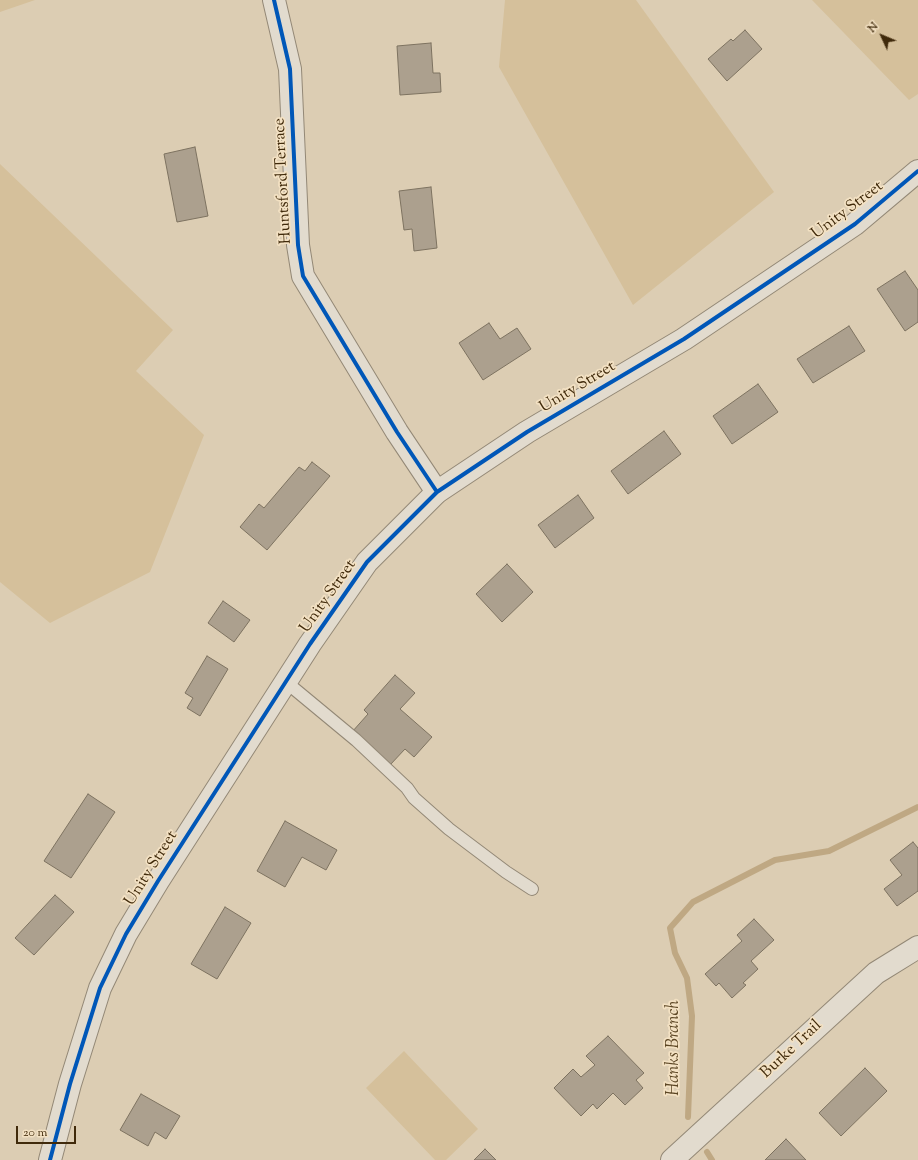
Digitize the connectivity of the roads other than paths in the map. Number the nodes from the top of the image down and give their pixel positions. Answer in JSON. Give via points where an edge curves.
{"nodes":[{"id":1,"x":274,"y":0,"type":"edge"},
{"id":2,"x":918,"y":171,"type":"edge"},
{"id":3,"x":437,"y":492,"type":"junction"},
{"id":4,"x":286,"y":682,"type":"junction"},
{"id":5,"x":532,"y":889,"type":"dead end"},
{"id":6,"x":918,"y":947,"type":"edge"},
{"id":7,"x":50,"y":1160,"type":"edge"},
{"id":8,"x":672,"y":1160,"type":"edge"}],
"edges":[{"from":1,"to":3,"type":"street","name":"Huntsford Terrace","via":[[290,69],[298,245],[303,276],[397,432]]},
{"from":2,"to":3,"type":"street","name":"Unity Street","via":[[855,224],[684,339],[527,432]]},
{"from":3,"to":4,"type":"street","name":"Unity Street","via":[[368,562]]},
{"from":4,"to":5,"type":"lane","via":[[356,740],[449,829]]},
{"from":4,"to":7,"type":"street","name":"Unity Street","via":[[126,934],[100,988],[70,1084]]},
{"from":6,"to":8,"type":"street","name":"Burke Trail","via":[[876,973]]}]}
